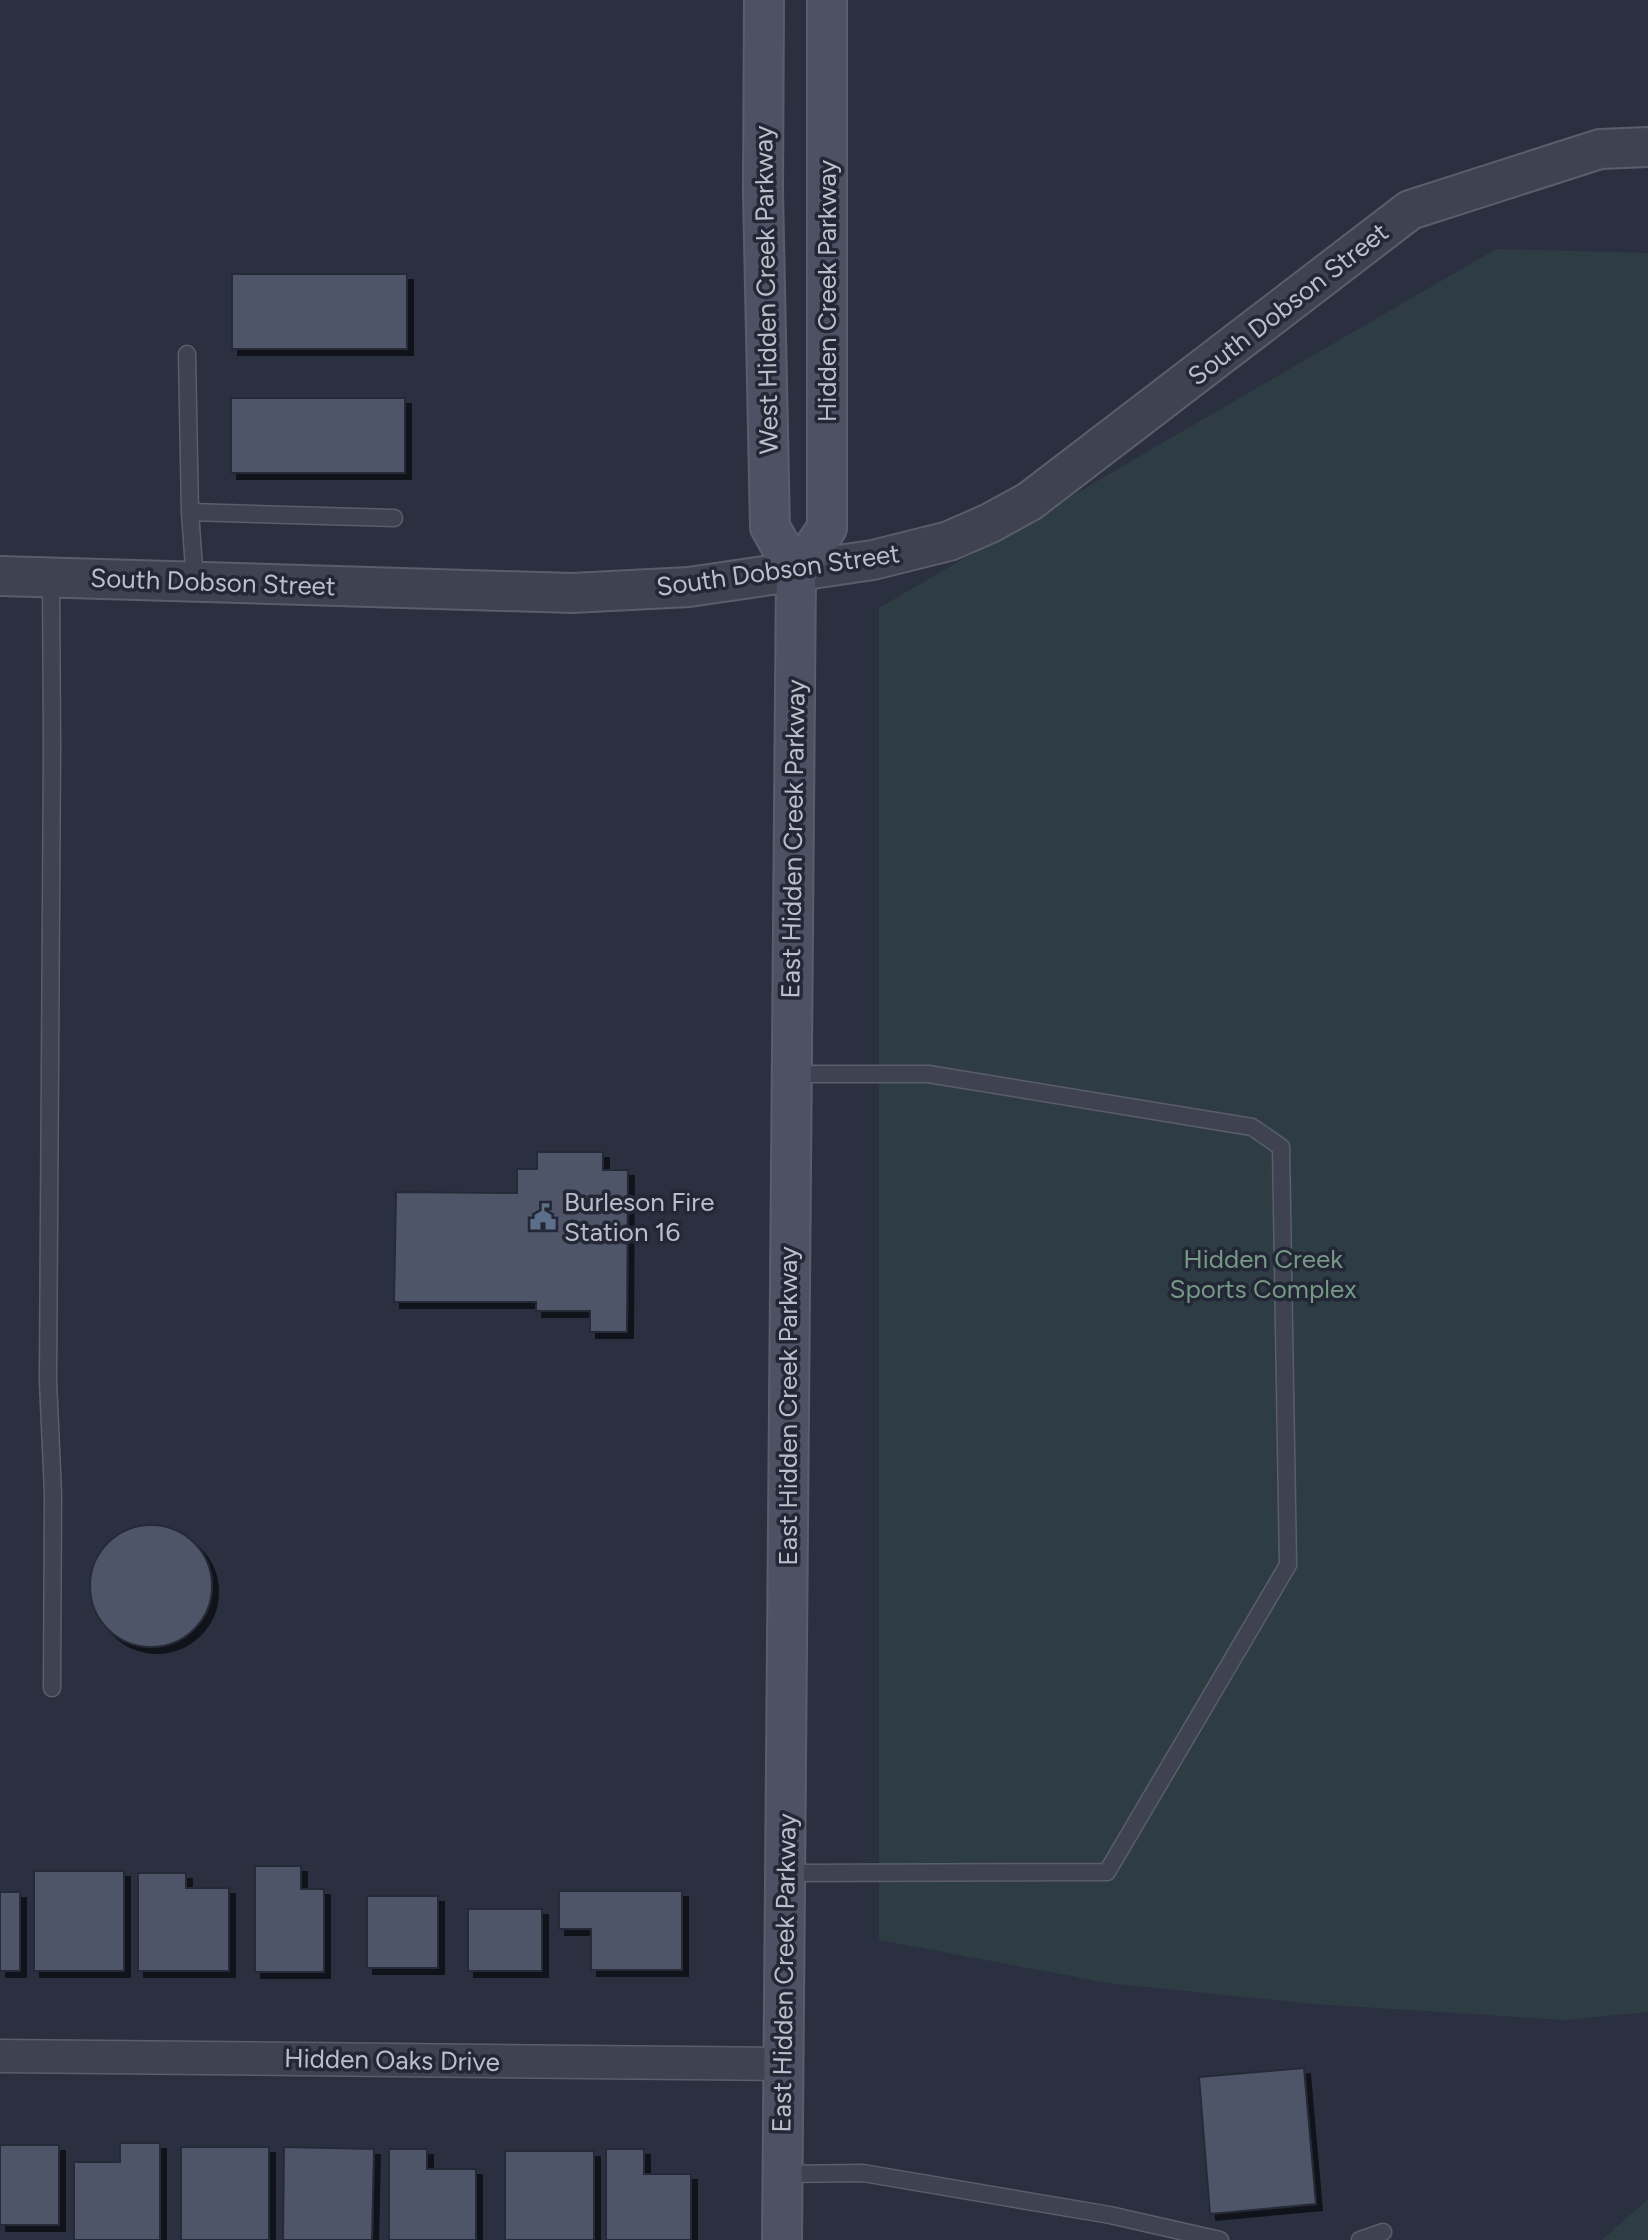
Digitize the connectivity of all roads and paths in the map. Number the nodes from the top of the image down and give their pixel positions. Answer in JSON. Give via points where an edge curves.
{"nodes":[{"id":1,"x":764,"y":0,"type":"edge"},
{"id":2,"x":827,"y":0,"type":"edge"},
{"id":3,"x":1648,"y":147,"type":"edge"},
{"id":4,"x":187,"y":354,"type":"dead end"},
{"id":5,"x":190,"y":512,"type":"junction"},
{"id":6,"x":394,"y":518,"type":"dead end"},
{"id":7,"x":796,"y":573,"type":"junction"},
{"id":8,"x":0,"y":576,"type":"edge"},
{"id":9,"x":51,"y":577,"type":"junction"},
{"id":10,"x":195,"y":582,"type":"junction"},
{"id":11,"x":791,"y":1074,"type":"junction"},
{"id":12,"x":52,"y":1688,"type":"dead end"},
{"id":13,"x":786,"y":1873,"type":"junction"},
{"id":14,"x":0,"y":2056,"type":"edge"},
{"id":15,"x":784,"y":2064,"type":"junction"},
{"id":16,"x":782,"y":2174,"type":"junction"},
{"id":17,"x":1383,"y":2232,"type":"dead end"},
{"id":18,"x":782,"y":2240,"type":"edge"},
{"id":19,"x":1220,"y":2240,"type":"edge"},
{"id":20,"x":1360,"y":2240,"type":"edge"}],
"edges":[{"from":1,"to":7,"type":"main road","name":"West Hidden Creek Parkway","via":[[770,527]]},
{"from":2,"to":7,"type":"main road","name":"Hidden Creek Parkway","via":[[827,528]]},
{"from":3,"to":7,"type":"street","name":"South Dobson Street","via":[[1601,149],[1410,210],[1030,501],[949,541]]},
{"from":4,"to":5,"type":"lane"},
{"from":5,"to":6,"type":"lane"},
{"from":5,"to":10,"type":"lane"},
{"from":7,"to":10,"type":"street","name":"South Dobson Street","via":[[689,587],[572,593]]},
{"from":7,"to":11,"type":"main road","name":"East Hidden Creek Parkway"},
{"from":8,"to":9,"type":"street","name":"South Dobson Street"},
{"from":9,"to":10,"type":"street","name":"South Dobson Street"},
{"from":9,"to":12,"type":"lane","via":[[48,1381],[53,1494]]},
{"from":11,"to":13,"type":"main road","name":"East Hidden Creek Parkway"},
{"from":11,"to":13,"type":"lane","via":[[928,1074],[1252,1127],[1281,1147],[1288,1566],[1107,1872]]},
{"from":13,"to":15,"type":"main road","name":"East Hidden Creek Parkway"},
{"from":14,"to":15,"type":"street","name":"Hidden Oaks Drive"},
{"from":15,"to":16,"type":"main road","name":"East Hidden Creek Parkway"},
{"from":16,"to":18,"type":"main road","name":"East Hidden Creek Parkway"},
{"from":16,"to":19,"type":"lane","via":[[863,2173],[1110,2215]]},
{"from":17,"to":20,"type":"lane"}]}
